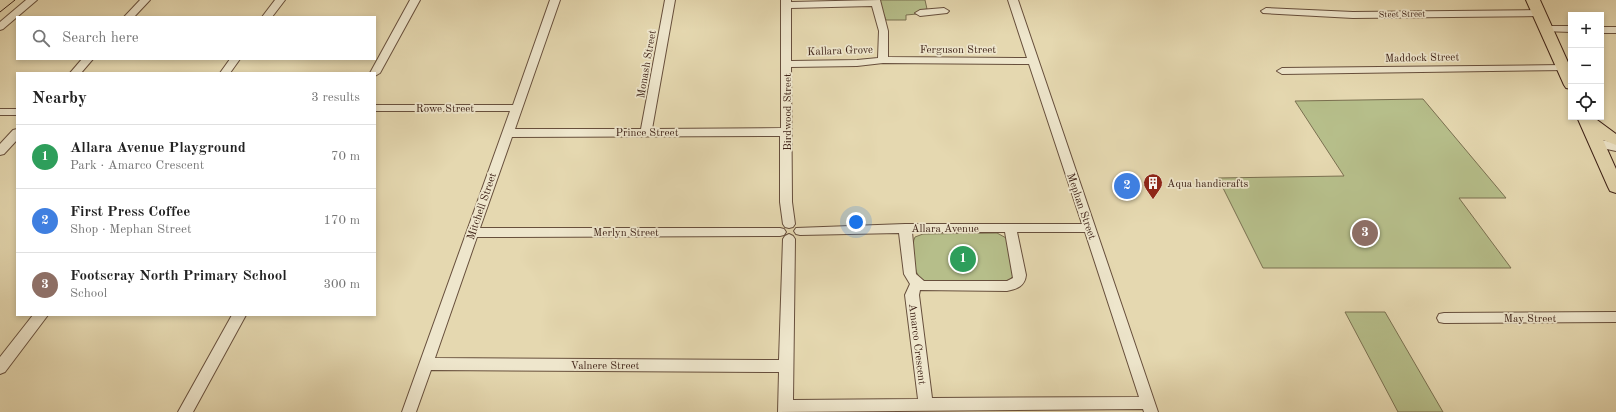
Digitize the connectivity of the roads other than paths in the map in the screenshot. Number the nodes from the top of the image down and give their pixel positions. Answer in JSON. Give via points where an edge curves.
{"nodes":[{"id":1,"x":32,"y":0,"type":"edge"},
{"id":2,"x":145,"y":0,"type":"edge"},
{"id":3,"x":280,"y":0,"type":"edge"},
{"id":4,"x":415,"y":0,"type":"edge"},
{"id":5,"x":555,"y":0,"type":"edge"},
{"id":6,"x":670,"y":0,"type":"edge"},
{"id":7,"x":929,"y":0,"type":"edge"},
{"id":8,"x":1014,"y":0,"type":"edge"},
{"id":9,"x":1533,"y":0,"type":"edge"},
{"id":10,"x":786,"y":2,"type":"edge"},
{"id":11,"x":875,"y":2,"type":"edge"},
{"id":12,"x":931,"y":11,"type":"junction"},
{"id":13,"x":944,"y":11,"type":"dead end"},
{"id":14,"x":1266,"y":11,"type":"dead end"},
{"id":15,"x":920,"y":13,"type":"dead end"},
{"id":16,"x":1539,"y":13,"type":"junction"},
{"id":17,"x":130,"y":16,"type":"edge"},
{"id":18,"x":268,"y":16,"type":"edge"},
{"id":19,"x":0,"y":26,"type":"edge"},
{"id":20,"x":1546,"y":29,"type":"junction"},
{"id":21,"x":1568,"y":30,"type":"edge"},
{"id":22,"x":1604,"y":30,"type":"edge"},
{"id":23,"x":1616,"y":30,"type":"edge"},
{"id":24,"x":87,"y":60,"type":"edge"},
{"id":25,"x":235,"y":60,"type":"edge"},
{"id":26,"x":883,"y":60,"type":"junction"},
{"id":27,"x":1034,"y":61,"type":"junction"},
{"id":28,"x":787,"y":64,"type":"junction"},
{"id":29,"x":1563,"y":68,"type":"junction"},
{"id":30,"x":1282,"y":71,"type":"dead end"},
{"id":31,"x":76,"y":72,"type":"edge"},
{"id":32,"x":226,"y":72,"type":"edge"},
{"id":33,"x":376,"y":72,"type":"edge"},
{"id":34,"x":1570,"y":84,"type":"edge"},
{"id":35,"x":376,"y":108,"type":"edge"},
{"id":36,"x":516,"y":108,"type":"junction"},
{"id":37,"x":0,"y":112,"type":"edge"},
{"id":38,"x":16,"y":112,"type":"edge"},
{"id":39,"x":1587,"y":120,"type":"edge"},
{"id":40,"x":1588,"y":120,"type":"edge"},
{"id":41,"x":646,"y":132,"type":"junction"},
{"id":42,"x":787,"y":132,"type":"junction"},
{"id":43,"x":507,"y":133,"type":"junction"},
{"id":44,"x":16,"y":135,"type":"edge"},
{"id":45,"x":1616,"y":140,"type":"edge"},
{"id":46,"x":1597,"y":144,"type":"junction"},
{"id":47,"x":1616,"y":147,"type":"edge"},
{"id":48,"x":0,"y":151,"type":"edge"},
{"id":49,"x":1616,"y":187,"type":"edge"},
{"id":50,"x":905,"y":228,"type":"junction"},
{"id":51,"x":1010,"y":228,"type":"junction"},
{"id":52,"x":1090,"y":228,"type":"junction"},
{"id":53,"x":789,"y":231,"type":"junction"},
{"id":54,"x":472,"y":233,"type":"junction"},
{"id":55,"x":918,"y":284,"type":"junction"},
{"id":56,"x":40,"y":316,"type":"edge"},
{"id":57,"x":238,"y":316,"type":"edge"},
{"id":58,"x":1616,"y":317,"type":"edge"},
{"id":59,"x":1444,"y":318,"type":"dead end"},
{"id":60,"x":425,"y":364,"type":"junction"},
{"id":61,"x":786,"y":366,"type":"junction"},
{"id":62,"x":0,"y":368,"type":"edge"},
{"id":63,"x":926,"y":405,"type":"junction"},
{"id":64,"x":1150,"y":408,"type":"edge"},
{"id":65,"x":785,"y":409,"type":"edge"},
{"id":66,"x":185,"y":412,"type":"edge"},
{"id":67,"x":409,"y":412,"type":"edge"}],
"edges":[{"from":1,"to":19,"type":"street"},
{"from":2,"to":17,"type":"street"},
{"from":3,"to":18,"type":"street"},
{"from":4,"to":33,"type":"street"},
{"from":5,"to":36,"type":"street","name":"Mitchell Street"},
{"from":6,"to":41,"type":"street","name":"Monash Street"},
{"from":7,"to":12,"type":"street"},
{"from":8,"to":27,"type":"street","name":"Mephan Street"},
{"from":9,"to":16,"type":"highway"},
{"from":10,"to":11,"type":"street","name":"Kallara Grove"},
{"from":10,"to":28,"type":"street","name":"Birdwood Street"},
{"from":11,"to":26,"type":"street","name":"Kallara Grove","via":[[884,38]]},
{"from":12,"to":13,"type":"street"},
{"from":12,"to":15,"type":"street"},
{"from":14,"to":16,"type":"street","name":"Steet Street","via":[[1348,15]]},
{"from":16,"to":20,"type":"highway"},
{"from":20,"to":21,"type":"street"},
{"from":20,"to":29,"type":"highway"},
{"from":22,"to":23,"type":"street"},
{"from":24,"to":31,"type":"street"},
{"from":25,"to":32,"type":"street"},
{"from":26,"to":27,"type":"street","name":"Ferguson Street"},
{"from":26,"to":28,"type":"street","name":"Kallara Grove"},
{"from":27,"to":52,"type":"street","name":"Mephan Street"},
{"from":28,"to":42,"type":"street","name":"Birdwood Street"},
{"from":29,"to":30,"type":"street","name":"Maddock Street"},
{"from":29,"to":34,"type":"highway"},
{"from":35,"to":36,"type":"street","name":"Rowe Street"},
{"from":36,"to":43,"type":"street","name":"Mitchell Street"},
{"from":37,"to":38,"type":"street"},
{"from":39,"to":46,"type":"highway"},
{"from":40,"to":45,"type":"highway","via":[[1598,130]]},
{"from":41,"to":42,"type":"street","name":"Prince Street"},
{"from":41,"to":43,"type":"street","name":"Prince Street"},
{"from":42,"to":53,"type":"street","name":"Birdwood Street","via":[[786,202]]},
{"from":43,"to":54,"type":"street","name":"Mitchell Street"},
{"from":44,"to":48,"type":"street"},
{"from":46,"to":47,"type":"street"},
{"from":46,"to":49,"type":"highway"},
{"from":50,"to":51,"type":"street","name":"Allara Avenue"},
{"from":50,"to":53,"type":"street","name":"Allara Avenue"},
{"from":50,"to":55,"type":"street","via":[[910,274]]},
{"from":51,"to":52,"type":"street","name":"Allara Avenue"},
{"from":51,"to":55,"type":"street","via":[[1020,275],[1017,283],[999,286]]},
{"from":52,"to":64,"type":"street","name":"Mephan Street"},
{"from":53,"to":54,"type":"street","name":"Merlyn Street"},
{"from":53,"to":61,"type":"street","name":"Birdwood Street"},
{"from":54,"to":60,"type":"street","name":"Mitchell Street"},
{"from":55,"to":63,"type":"street","name":"Amarco Crescent","via":[[912,294]]},
{"from":56,"to":62,"type":"street"},
{"from":57,"to":66,"type":"street"},
{"from":58,"to":59,"type":"street","name":"May Street"},
{"from":60,"to":61,"type":"street","name":"Valnere Street"},
{"from":60,"to":67,"type":"street","name":"Mitchell Street"},
{"from":61,"to":65,"type":"street","name":"Birdwood Street"},
{"from":63,"to":64,"type":"street"},
{"from":63,"to":65,"type":"street"}]}
